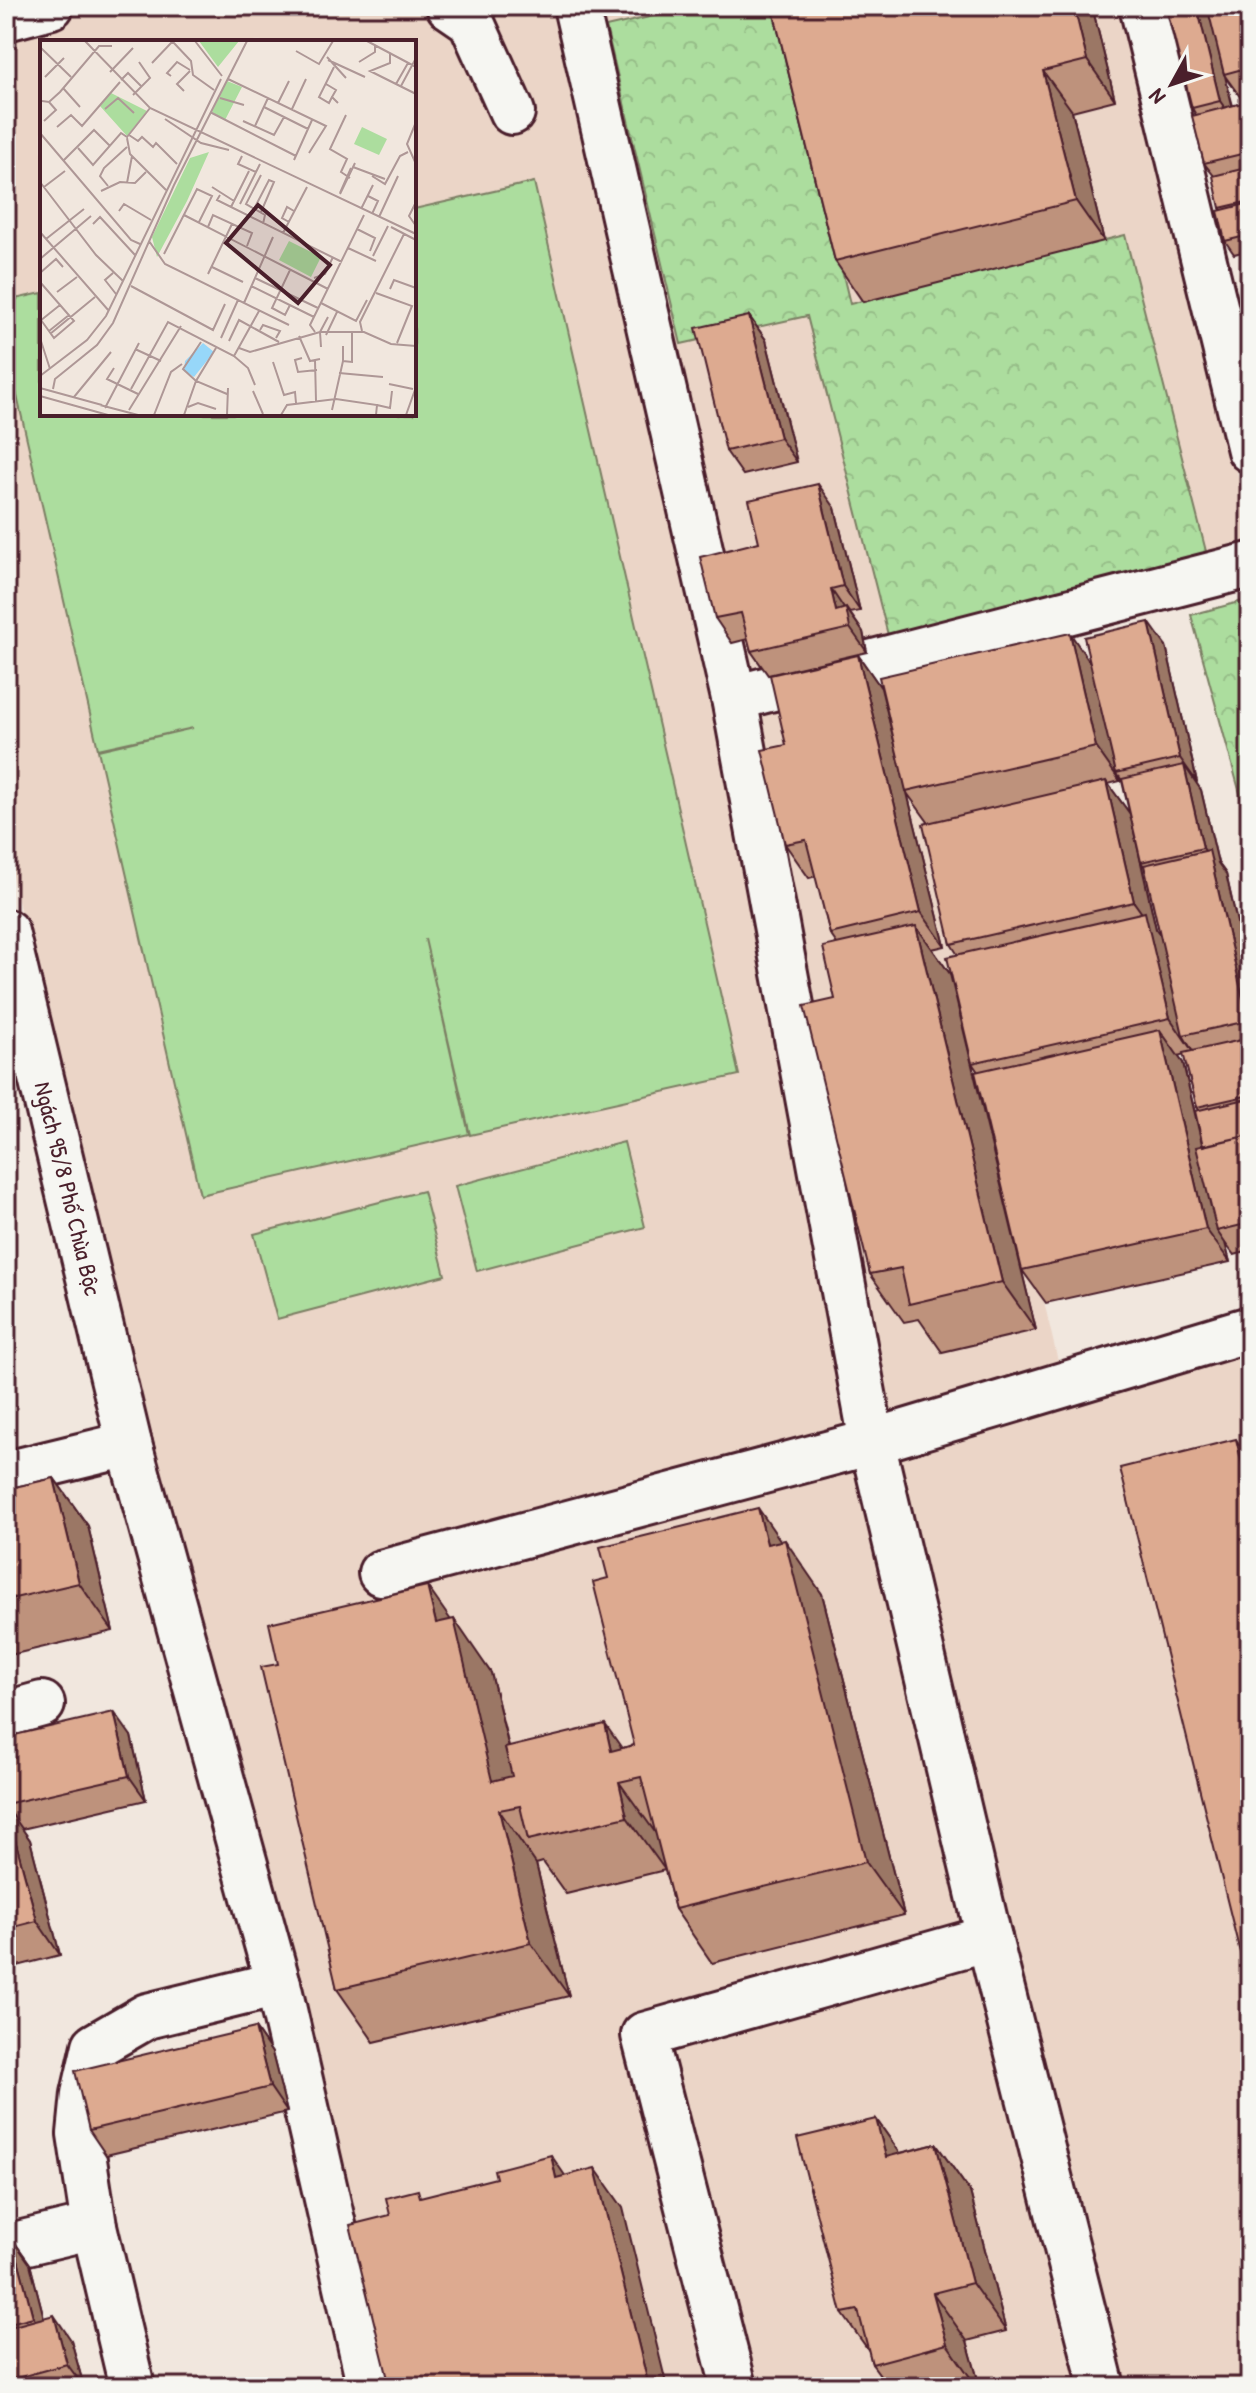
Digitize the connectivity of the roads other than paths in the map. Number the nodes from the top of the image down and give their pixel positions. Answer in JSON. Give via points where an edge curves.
{"nodes":[{"id":1,"x":51,"y":6,"type":"edge"},
{"id":2,"x":449,"y":6,"type":"edge"},
{"id":3,"x":576,"y":6,"type":"edge"},
{"id":4,"x":1142,"y":6,"type":"edge"},
{"id":5,"x":6,"y":18,"type":"edge"},
{"id":6,"x":512,"y":112,"type":"dead end"},
{"id":7,"x":1250,"y":450,"type":"edge"},
{"id":8,"x":1250,"y":565,"type":"edge"},
{"id":9,"x":734,"y":698,"type":"junction"},
{"id":10,"x":6,"y":932,"type":"edge"},
{"id":11,"x":1250,"y":1329,"type":"edge"},
{"id":12,"x":872,"y":1442,"type":"junction"},
{"id":13,"x":129,"y":1444,"type":"junction"},
{"id":14,"x":6,"y":1474,"type":"edge"},
{"id":15,"x":381,"y":1573,"type":"dead end"},
{"id":16,"x":989,"y":1938,"type":"junction"},
{"id":17,"x":278,"y":1984,"type":"junction"},
{"id":18,"x":94,"y":2226,"type":"junction"},
{"id":19,"x":6,"y":2247,"type":"edge"},
{"id":20,"x":132,"y":2387,"type":"edge"},
{"id":21,"x":370,"y":2387,"type":"edge"},
{"id":22,"x":734,"y":2387,"type":"edge"},
{"id":23,"x":1102,"y":2387,"type":"edge"}],
"edges":[{"from":1,"to":5,"type":"lane"},
{"from":2,"to":6,"type":"lane","via":[[471,21]]},
{"from":3,"to":9,"type":"lane"},
{"from":4,"to":7,"type":"lane"},
{"from":8,"to":9,"type":"lane"},
{"from":9,"to":12,"type":"lane"},
{"from":10,"to":13,"type":"lane","name":"Ngách 95/8 Phố Chùa Bộc"},
{"from":11,"to":12,"type":"lane"},
{"from":12,"to":15,"type":"lane"},
{"from":12,"to":16,"type":"lane"},
{"from":13,"to":14,"type":"lane"},
{"from":13,"to":17,"type":"lane","name":"Ngách 95/8 Phố Chùa Bộc"},
{"from":16,"to":22,"type":"lane","via":[[644,2035]]},
{"from":16,"to":23,"type":"lane"},
{"from":17,"to":18,"type":"lane","via":[[147,2016],[95,2046],[80,2134]]},
{"from":17,"to":21,"type":"lane","name":"Ngách 95/8 Phố Chùa Bộc"},
{"from":18,"to":19,"type":"lane"},
{"from":18,"to":20,"type":"lane"}]}
